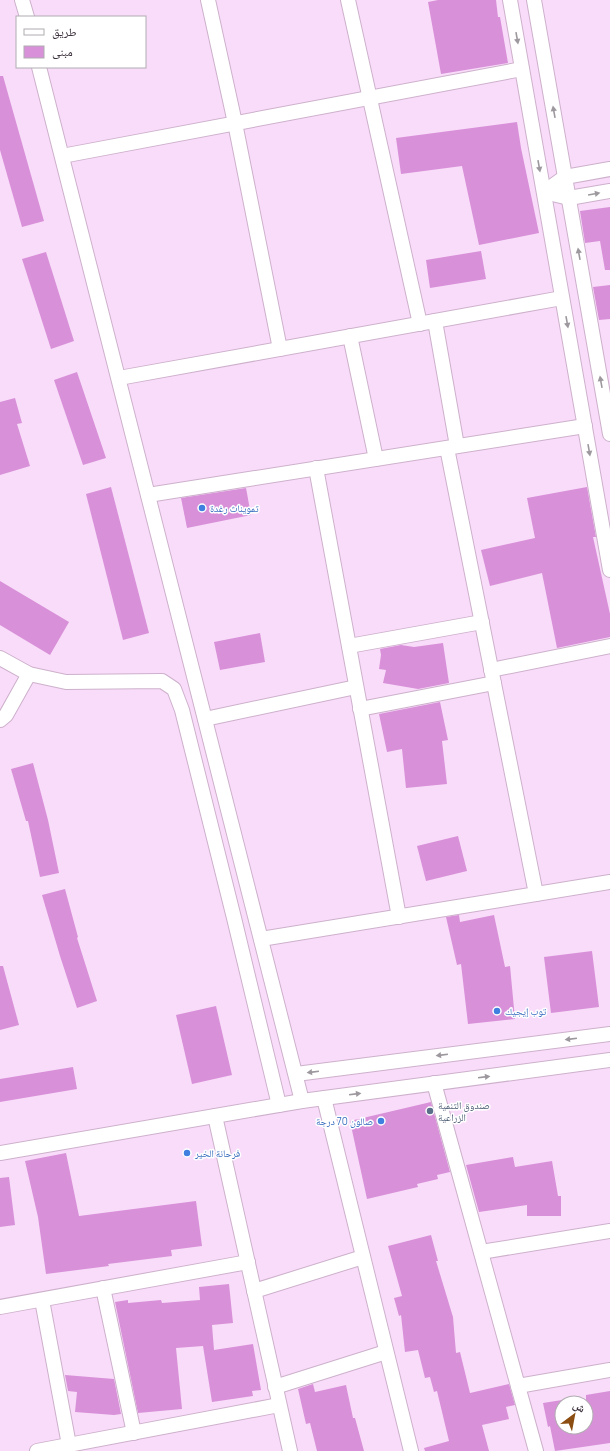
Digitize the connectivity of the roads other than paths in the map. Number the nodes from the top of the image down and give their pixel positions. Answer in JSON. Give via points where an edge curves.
{"nodes":[{"id":1,"x":22,"y":0,"type":"edge"},
{"id":2,"x":208,"y":0,"type":"edge"},
{"id":3,"x":348,"y":0,"type":"edge"},
{"id":4,"x":510,"y":0,"type":"edge"},
{"id":5,"x":534,"y":0,"type":"edge"},
{"id":6,"x":27,"y":16,"type":"edge"},
{"id":7,"x":39,"y":68,"type":"edge"},
{"id":8,"x":522,"y":69,"type":"junction"},
{"id":9,"x":370,"y":98,"type":"junction"},
{"id":10,"x":235,"y":123,"type":"junction"},
{"id":11,"x":62,"y":156,"type":"junction"},
{"id":12,"x":610,"y":169,"type":"edge"},
{"id":13,"x":565,"y":177,"type":"junction"},
{"id":14,"x":610,"y":191,"type":"edge"},
{"id":15,"x":544,"y":192,"type":"junction"},
{"id":16,"x":569,"y":198,"type":"junction"},
{"id":17,"x":562,"y":298,"type":"junction"},
{"id":18,"x":435,"y":321,"type":"junction"},
{"id":19,"x":420,"y":324,"type":"junction"},
{"id":20,"x":350,"y":336,"type":"junction"},
{"id":21,"x":280,"y":349,"type":"junction"},
{"id":22,"x":119,"y":378,"type":"junction"},
{"id":23,"x":585,"y":426,"type":"junction"},
{"id":24,"x":610,"y":434,"type":"edge"},
{"id":25,"x":452,"y":447,"type":"junction"},
{"id":26,"x":376,"y":459,"type":"junction"},
{"id":27,"x":316,"y":468,"type":"junction"},
{"id":28,"x":148,"y":495,"type":"junction"},
{"id":29,"x":610,"y":570,"type":"edge"},
{"id":30,"x":482,"y":622,"type":"junction"},
{"id":31,"x":349,"y":646,"type":"junction"},
{"id":32,"x":610,"y":646,"type":"edge"},
{"id":33,"x":0,"y":658,"type":"edge"},
{"id":34,"x":29,"y":674,"type":"junction"},
{"id":35,"x":493,"y":676,"type":"junction"},
{"id":36,"x":356,"y":687,"type":"junction"},
{"id":37,"x":360,"y":709,"type":"junction"},
{"id":38,"x":205,"y":719,"type":"junction"},
{"id":39,"x":0,"y":720,"type":"edge"},
{"id":40,"x":610,"y":882,"type":"edge"},
{"id":41,"x":536,"y":894,"type":"junction"},
{"id":42,"x":399,"y":917,"type":"junction"},
{"id":43,"x":261,"y":939,"type":"junction"},
{"id":44,"x":610,"y":1034,"type":"edge"},
{"id":45,"x":610,"y":1060,"type":"edge"},
{"id":46,"x":296,"y":1074,"type":"junction"},
{"id":47,"x":434,"y":1083,"type":"junction"},
{"id":48,"x":324,"y":1098,"type":"junction"},
{"id":49,"x":302,"y":1101,"type":"junction"},
{"id":50,"x":279,"y":1105,"type":"junction"},
{"id":51,"x":215,"y":1116,"type":"junction"},
{"id":52,"x":0,"y":1153,"type":"edge"},
{"id":53,"x":610,"y":1231,"type":"edge"},
{"id":54,"x":481,"y":1252,"type":"junction"},
{"id":55,"x":363,"y":1257,"type":"junction"},
{"id":56,"x":248,"y":1262,"type":"junction"},
{"id":57,"x":104,"y":1288,"type":"junction"},
{"id":58,"x":254,"y":1291,"type":"junction"},
{"id":59,"x":42,"y":1300,"type":"junction"},
{"id":60,"x":0,"y":1307,"type":"edge"},
{"id":61,"x":386,"y":1352,"type":"junction"},
{"id":62,"x":610,"y":1370,"type":"edge"},
{"id":63,"x":518,"y":1386,"type":"junction"},
{"id":64,"x":275,"y":1387,"type":"junction"},
{"id":65,"x":279,"y":1405,"type":"junction"},
{"id":66,"x":134,"y":1433,"type":"junction"},
{"id":67,"x":69,"y":1445,"type":"junction"},
{"id":68,"x":37,"y":1451,"type":"edge"},
{"id":69,"x":290,"y":1451,"type":"edge"},
{"id":70,"x":411,"y":1451,"type":"edge"},
{"id":71,"x":536,"y":1451,"type":"edge"}],
"edges":[{"from":1,"to":6,"type":"street"},
{"from":2,"to":10,"type":"street"},
{"from":3,"to":9,"type":"street"},
{"from":4,"to":8,"type":"street","one_way":true},
{"from":13,"to":5,"type":"street","one_way":true},
{"from":7,"to":11,"type":"street"},
{"from":8,"to":9,"type":"street"},
{"from":8,"to":15,"type":"street","one_way":true},
{"from":9,"to":10,"type":"street"},
{"from":9,"to":19,"type":"street"},
{"from":10,"to":11,"type":"street"},
{"from":10,"to":21,"type":"street"},
{"from":11,"to":22,"type":"street"},
{"from":12,"to":13,"type":"street"},
{"from":13,"to":15,"type":"street"},
{"from":13,"to":16,"type":"street"},
{"from":16,"to":14,"type":"street","one_way":true},
{"from":15,"to":16,"type":"street"},
{"from":15,"to":17,"type":"street"},
{"from":24,"to":16,"type":"street","one_way":true},
{"from":17,"to":18,"type":"street"},
{"from":17,"to":23,"type":"street","one_way":true},
{"from":18,"to":19,"type":"street"},
{"from":18,"to":25,"type":"street"},
{"from":19,"to":20,"type":"street"},
{"from":20,"to":21,"type":"street"},
{"from":20,"to":26,"type":"street"},
{"from":21,"to":22,"type":"street"},
{"from":22,"to":28,"type":"street"},
{"from":23,"to":25,"type":"street"},
{"from":23,"to":29,"type":"street","one_way":true},
{"from":25,"to":26,"type":"street"},
{"from":25,"to":30,"type":"street"},
{"from":26,"to":27,"type":"street"},
{"from":27,"to":28,"type":"street"},
{"from":27,"to":31,"type":"street"},
{"from":28,"to":38,"type":"street"},
{"from":30,"to":31,"type":"street"},
{"from":30,"to":35,"type":"street"},
{"from":31,"to":36,"type":"street"},
{"from":32,"to":35,"type":"street"},
{"from":33,"to":34,"type":"street"},
{"from":34,"to":39,"type":"street","via":[[6,715]]},
{"from":34,"to":50,"type":"street","via":[[66,682],[162,681],[174,689],[182,710]]},
{"from":35,"to":37,"type":"street"},
{"from":35,"to":41,"type":"street"},
{"from":36,"to":37,"type":"street"},
{"from":36,"to":38,"type":"street"},
{"from":37,"to":42,"type":"street"},
{"from":38,"to":43,"type":"street"},
{"from":40,"to":41,"type":"street"},
{"from":41,"to":42,"type":"street"},
{"from":42,"to":43,"type":"street"},
{"from":43,"to":46,"type":"street"},
{"from":44,"to":46,"type":"street","one_way":true},
{"from":47,"to":45,"type":"street","one_way":true},
{"from":46,"to":49,"type":"street"},
{"from":48,"to":47,"type":"street","one_way":true},
{"from":47,"to":54,"type":"street"},
{"from":48,"to":49,"type":"street"},
{"from":48,"to":55,"type":"street"},
{"from":49,"to":50,"type":"street"},
{"from":50,"to":51,"type":"street"},
{"from":51,"to":52,"type":"street"},
{"from":51,"to":56,"type":"street"},
{"from":53,"to":54,"type":"street"},
{"from":54,"to":63,"type":"street"},
{"from":55,"to":58,"type":"street"},
{"from":55,"to":61,"type":"street"},
{"from":56,"to":57,"type":"street"},
{"from":56,"to":58,"type":"street"},
{"from":57,"to":59,"type":"street"},
{"from":57,"to":66,"type":"street"},
{"from":58,"to":64,"type":"street"},
{"from":59,"to":60,"type":"street"},
{"from":59,"to":67,"type":"street"},
{"from":61,"to":64,"type":"street"},
{"from":61,"to":70,"type":"street"},
{"from":62,"to":63,"type":"street"},
{"from":63,"to":71,"type":"street"},
{"from":64,"to":65,"type":"street"},
{"from":65,"to":66,"type":"street"},
{"from":65,"to":69,"type":"street"},
{"from":66,"to":67,"type":"street"},
{"from":67,"to":68,"type":"street"}]}
